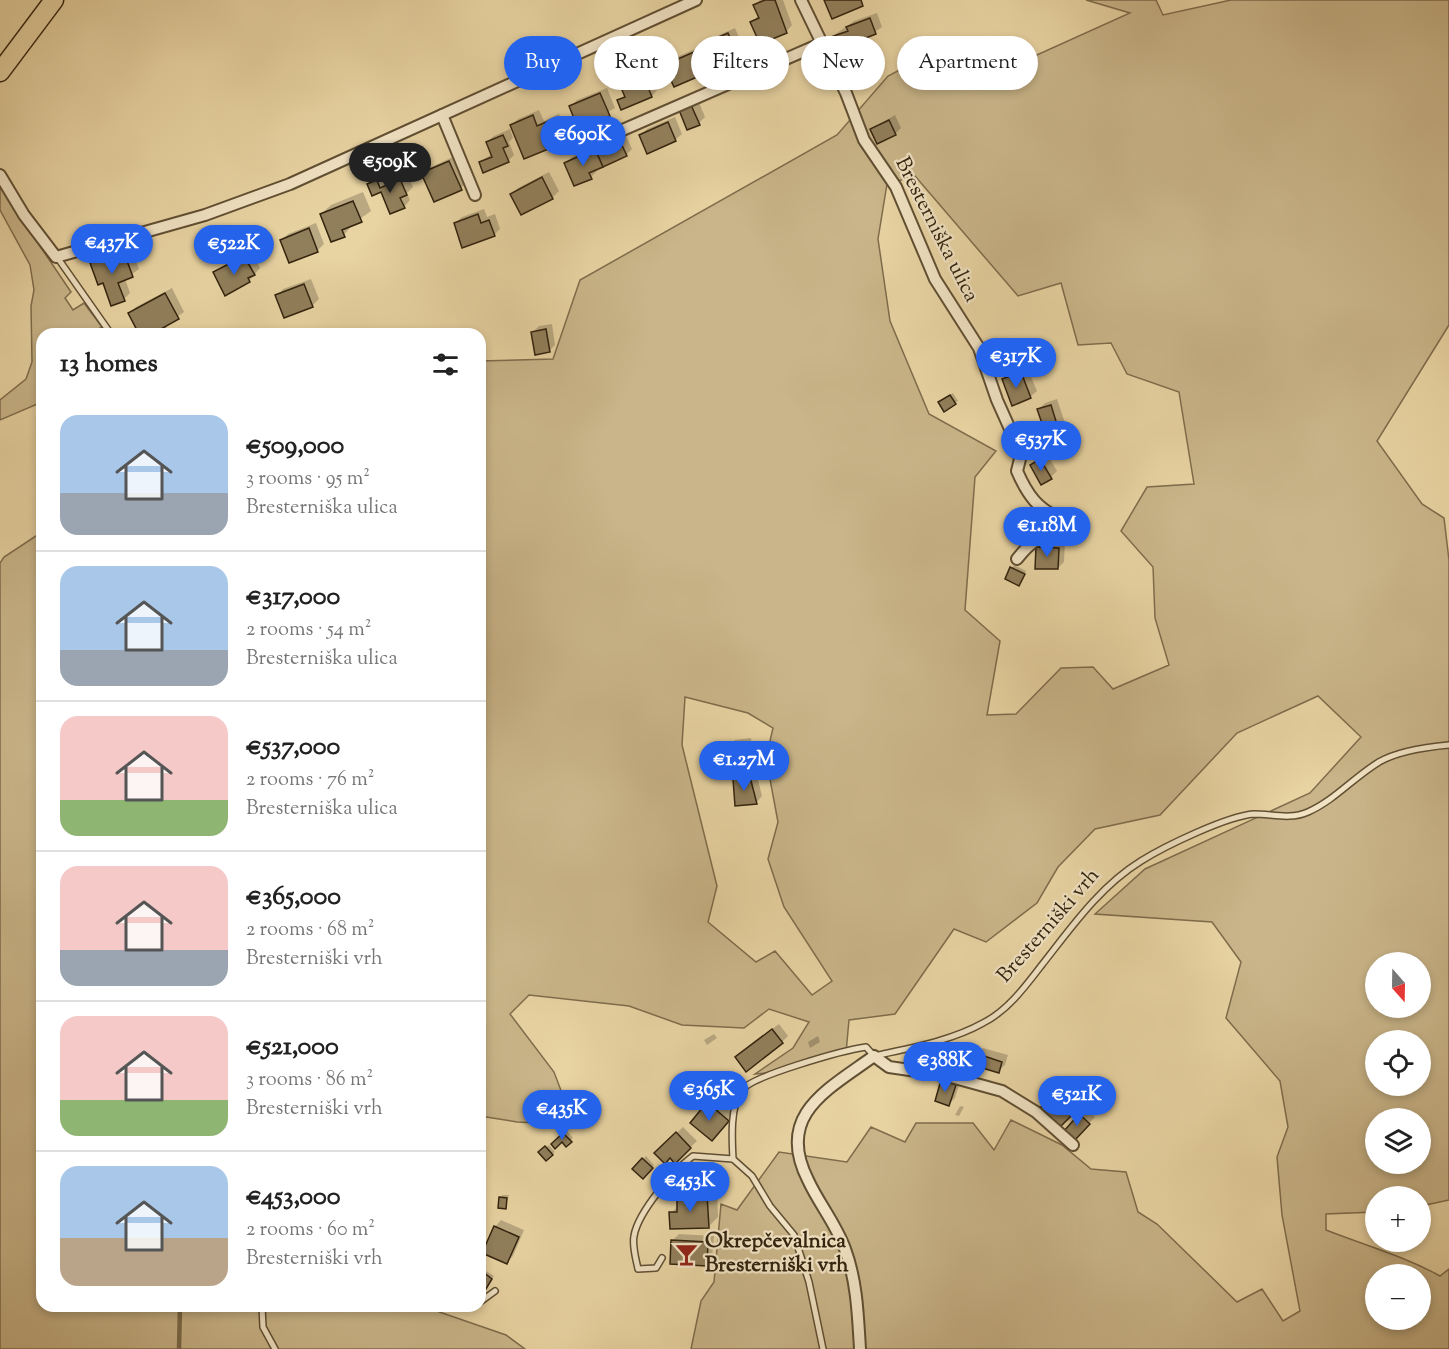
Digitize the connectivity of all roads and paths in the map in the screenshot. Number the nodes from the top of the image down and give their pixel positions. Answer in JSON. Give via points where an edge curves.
{"nodes":[{"id":1,"x":54,"y":0,"type":"edge"},
{"id":2,"x":696,"y":0,"type":"edge"},
{"id":3,"x":801,"y":0,"type":"edge"},
{"id":4,"x":817,"y":36,"type":"edge"},
{"id":5,"x":801,"y":52,"type":"edge"},
{"id":6,"x":0,"y":72,"type":"edge"},
{"id":7,"x":844,"y":90,"type":"edge"},
{"id":8,"x":442,"y":115,"type":"junction"},
{"id":9,"x":618,"y":132,"type":"dead end"},
{"id":10,"x":0,"y":175,"type":"edge"},
{"id":11,"x":475,"y":195,"type":"dead end"},
{"id":12,"x":56,"y":257,"type":"junction"},
{"id":13,"x":107,"y":328,"type":"edge"},
{"id":14,"x":1017,"y":559,"type":"dead end"},
{"id":15,"x":1449,"y":745,"type":"edge"},
{"id":16,"x":874,"y":1056,"type":"junction"},
{"id":17,"x":1073,"y":1144,"type":"dead end"},
{"id":18,"x":734,"y":1159,"type":"junction"},
{"id":19,"x":662,"y":1258,"type":"dead end"},
{"id":20,"x":495,"y":1291,"type":"dead end"},
{"id":21,"x":486,"y":1298,"type":"edge"},
{"id":22,"x":262,"y":1312,"type":"edge"},
{"id":23,"x":275,"y":1349,"type":"edge"},
{"id":24,"x":823,"y":1349,"type":"edge"},
{"id":25,"x":860,"y":1349,"type":"edge"}],
"edges":[{"from":1,"to":6,"type":"main road"},
{"from":2,"to":8,"type":"street"},
{"from":3,"to":4,"type":"street","name":"Bresterniška ulica"},
{"from":5,"to":9,"type":"street"},
{"from":7,"to":14,"type":"street","name":"Bresterniška ulica","via":[[864,140],[896,186],[935,279],[979,348],[1014,438],[1020,459],[1017,471],[1027,494],[1048,514],[1063,519],[1067,530],[1064,534],[1032,540]]},
{"from":8,"to":11,"type":"street"},
{"from":8,"to":12,"type":"street","via":[[291,184],[205,215]]},
{"from":10,"to":12,"type":"street"},
{"from":12,"to":13,"type":"lane"},
{"from":15,"to":16,"type":"lane","name":"Bresterniški vrh","via":[[1423,748],[1379,762],[1325,804],[1306,813],[1285,817],[1252,814],[1143,860],[1114,880],[1090,904],[1023,989],[984,1023]]},
{"from":16,"to":17,"type":"street","name":"Bresterniški vrh","via":[[889,1067],[944,1075],[1002,1091],[1036,1112]]},
{"from":16,"to":18,"type":"lane","name":"Bresterniški vrh","via":[[866,1047],[859,1048],[803,1062],[742,1088],[734,1116]]},
{"from":16,"to":25,"type":"street","name":"Bresterniški vrh","via":[[814,1102],[800,1124],[795,1143],[808,1180],[845,1250],[856,1297]]},
{"from":18,"to":19,"type":"lane","via":[[693,1156],[661,1188],[633,1236],[638,1269],[656,1268]]},
{"from":18,"to":24,"type":"lane","via":[[752,1176],[794,1235]]},
{"from":20,"to":21,"type":"lane"},
{"from":22,"to":23,"type":"lane","via":[[263,1327]]}]}
